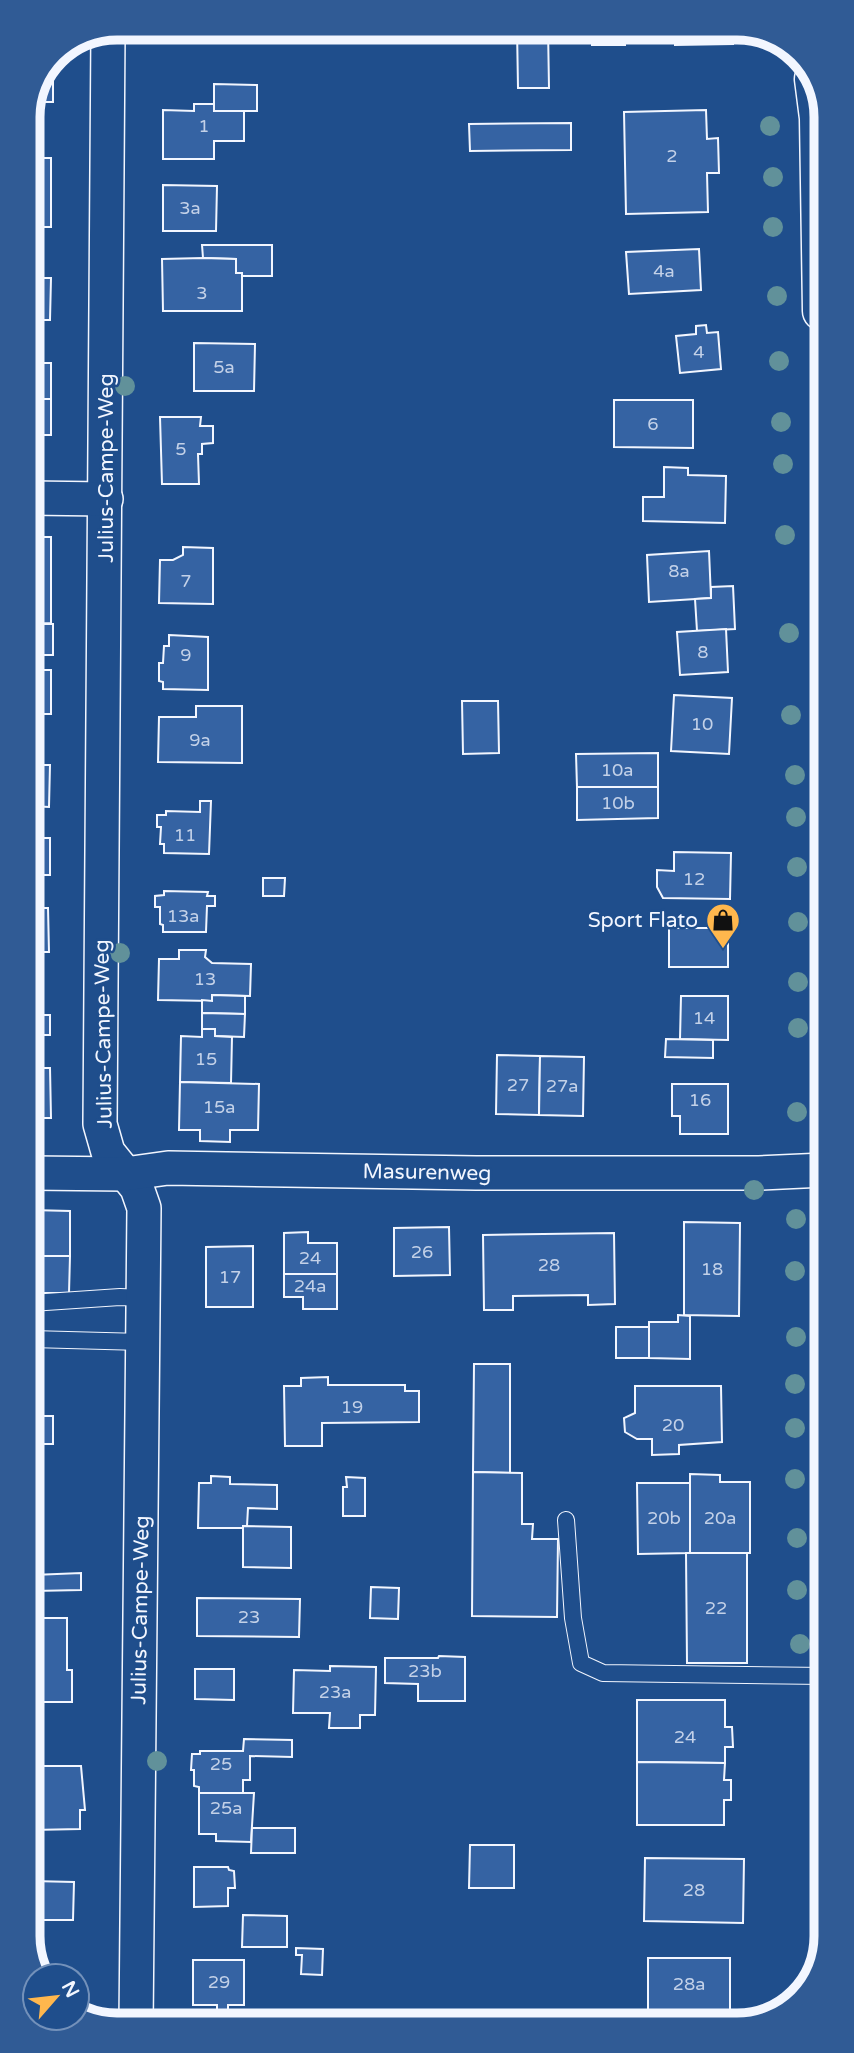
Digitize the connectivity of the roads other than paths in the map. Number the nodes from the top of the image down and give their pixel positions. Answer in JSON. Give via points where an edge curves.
{"nodes":[{"id":1,"x":108,"y":41,"type":"edge"},
{"id":2,"x":40,"y":498,"type":"edge"},
{"id":3,"x":106,"y":499,"type":"junction"},
{"id":4,"x":814,"y":1170,"type":"edge"},
{"id":5,"x":40,"y":1173,"type":"edge"},
{"id":6,"x":125,"y":1174,"type":"junction"},
{"id":7,"x":143,"y":1298,"type":"junction"},
{"id":8,"x":40,"y":1302,"type":"edge"},
{"id":9,"x":40,"y":1339,"type":"edge"},
{"id":10,"x":142,"y":1342,"type":"junction"},
{"id":11,"x":566,"y":1520,"type":"dead end"},
{"id":12,"x":814,"y":1676,"type":"edge"},
{"id":13,"x":136,"y":2013,"type":"edge"}],
"edges":[{"from":1,"to":3,"type":"street","name":"Julius-Campe-Weg"},
{"from":2,"to":3,"type":"street"},
{"from":3,"to":6,"type":"street","name":"Julius-Campe-Weg","via":[[100,1124],[108,1152]]},
{"from":4,"to":6,"type":"street","name":"Masurenweg","via":[[168,1168]]},
{"from":5,"to":6,"type":"street","name":"Masurenweg"},
{"from":6,"to":7,"type":"street","name":"Julius-Campe-Weg","via":[[137,1188],[144,1208]]},
{"from":7,"to":8,"type":"lane"},
{"from":7,"to":10,"type":"street","name":"Julius-Campe-Weg"},
{"from":9,"to":10,"type":"lane"},
{"from":10,"to":13,"type":"street","name":"Julius-Campe-Weg"},
{"from":11,"to":12,"type":"lane","via":[[581,1663],[603,1674]]}]}
